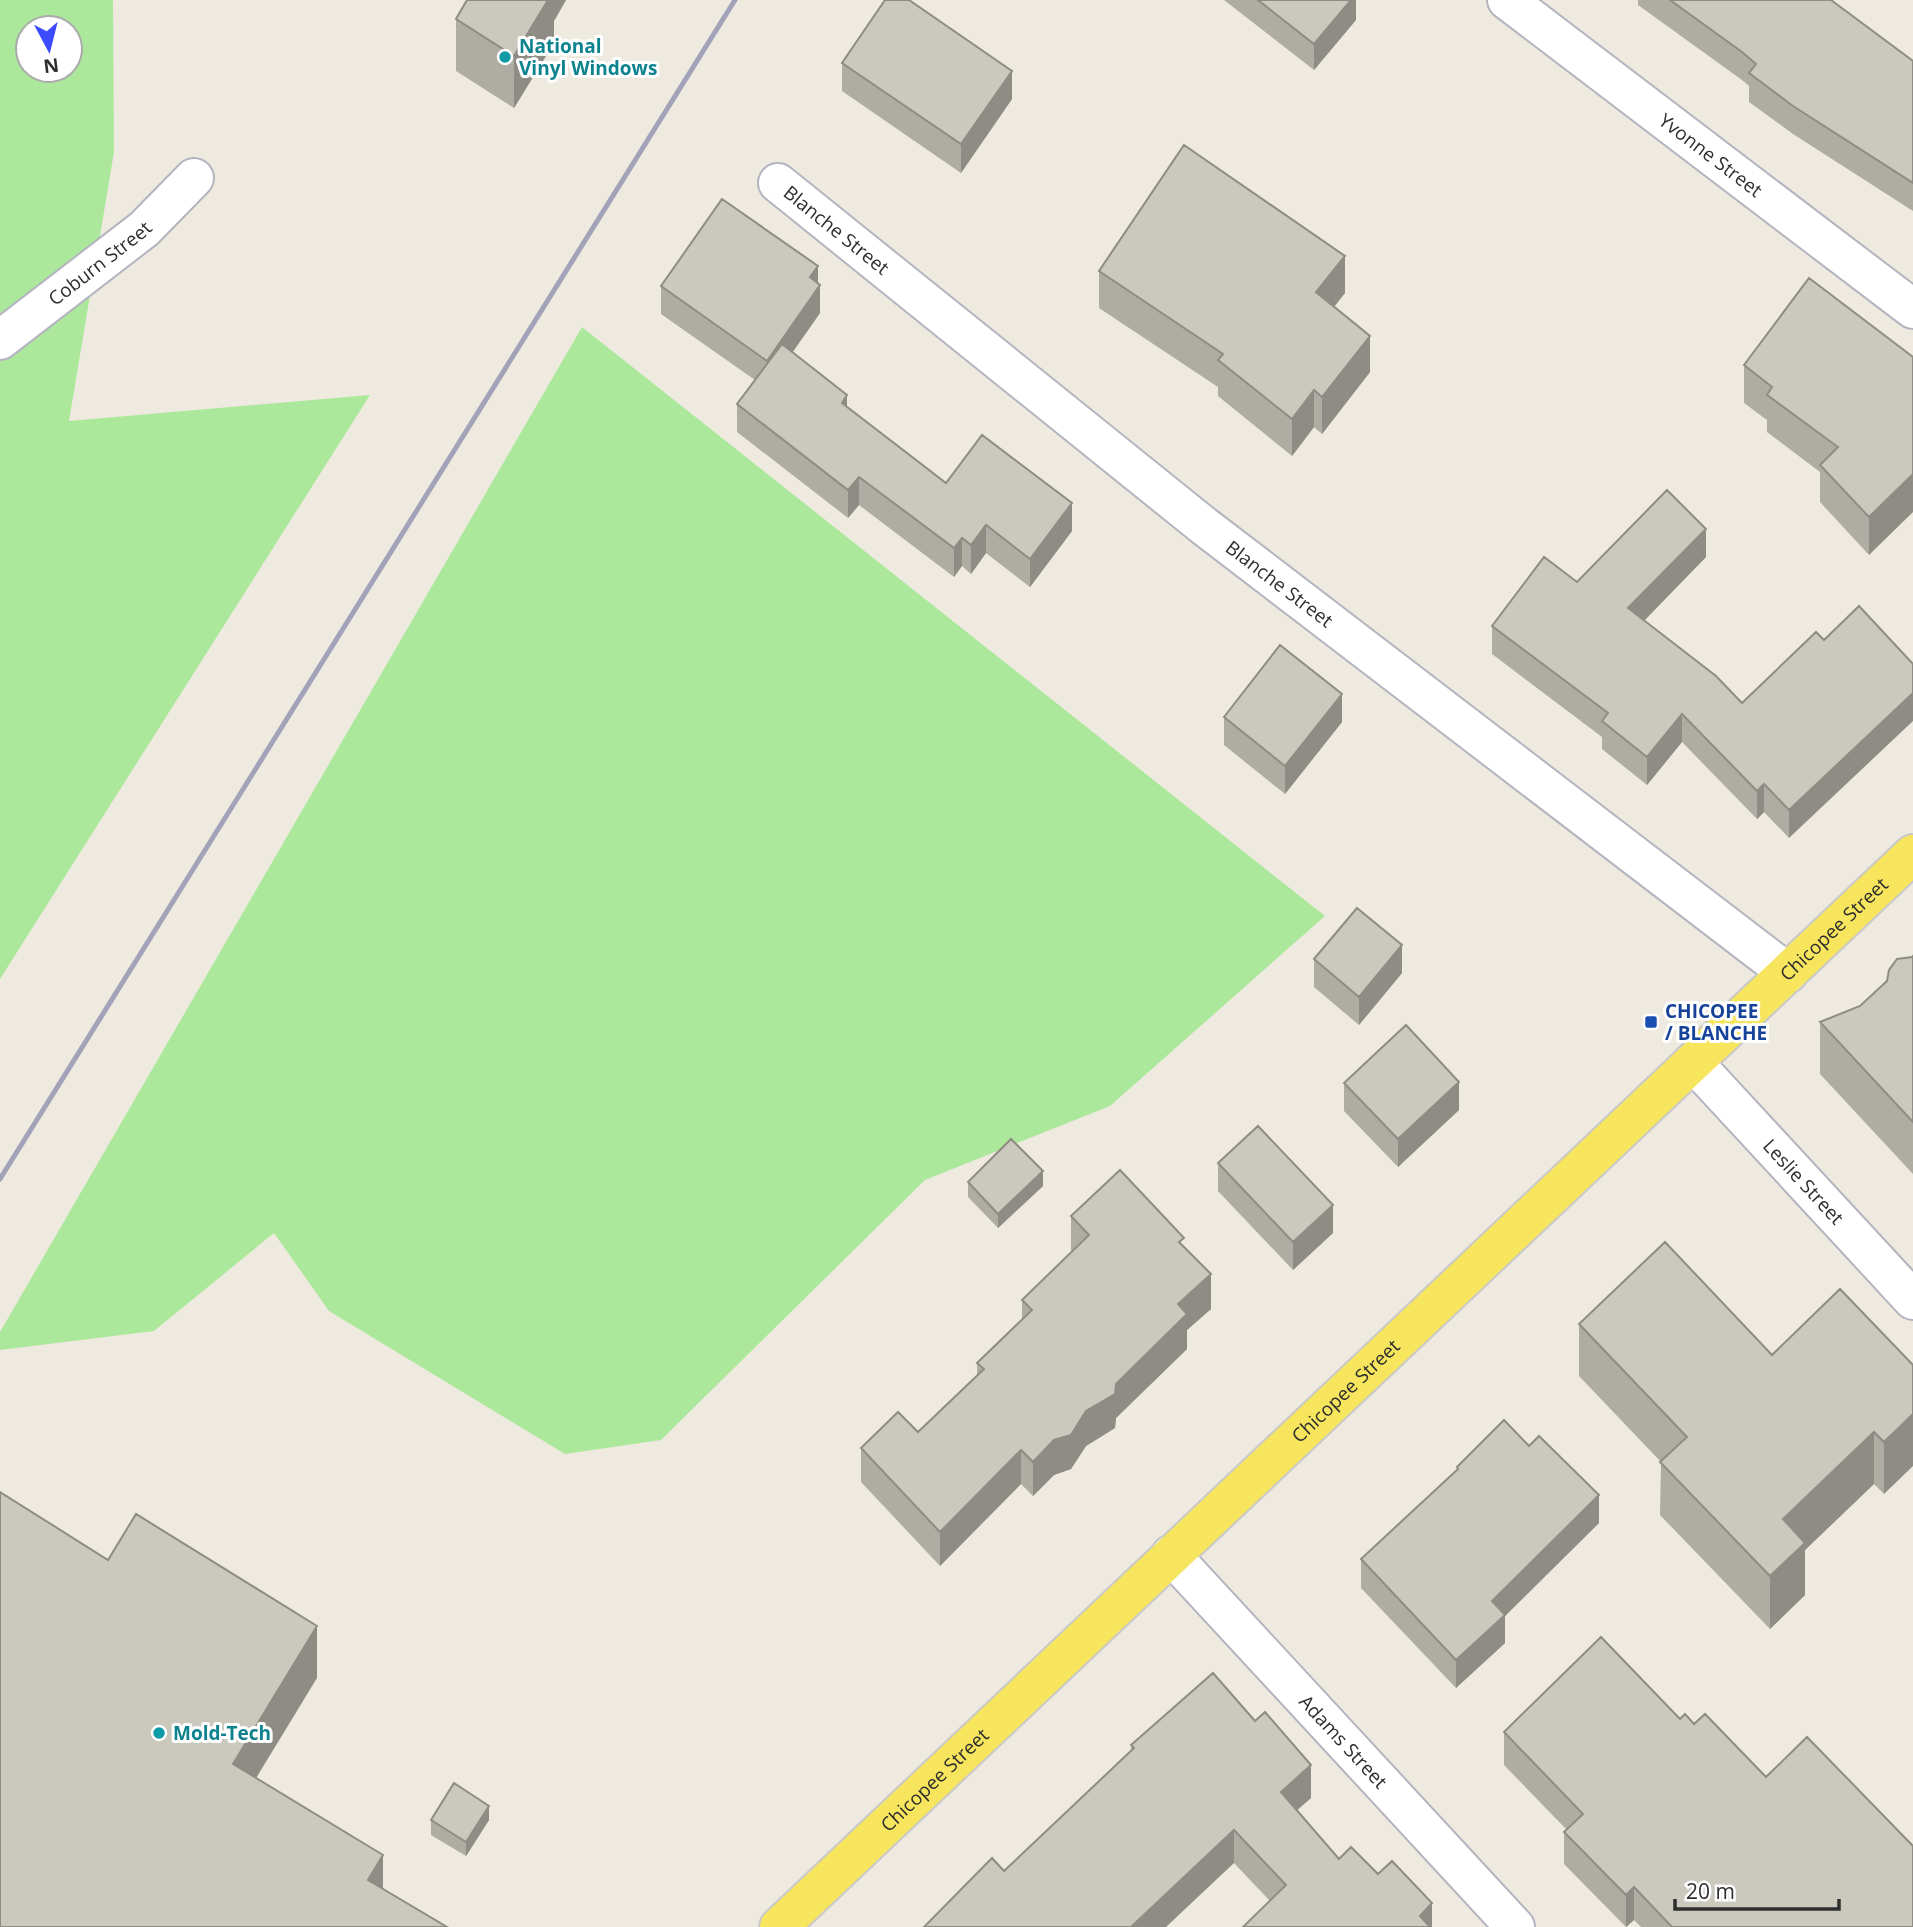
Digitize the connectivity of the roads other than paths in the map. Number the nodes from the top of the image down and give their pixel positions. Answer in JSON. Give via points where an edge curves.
{"nodes":[{"id":1,"x":1507,"y":0,"type":"edge"},
{"id":2,"x":194,"y":178,"type":"dead end"},
{"id":3,"x":778,"y":183,"type":"dead end"},
{"id":4,"x":1913,"y":309,"type":"edge"},
{"id":5,"x":0,"y":340,"type":"edge"},
{"id":6,"x":1913,"y":854,"type":"edge"},
{"id":7,"x":1788,"y":973,"type":"junction"},
{"id":8,"x":1693,"y":1062,"type":"junction"},
{"id":9,"x":1913,"y":1300,"type":"edge"},
{"id":10,"x":1171,"y":1555,"type":"junction"},
{"id":11,"x":779,"y":1927,"type":"edge"},
{"id":12,"x":1515,"y":1927,"type":"edge"}],
"edges":[{"from":1,"to":4,"type":"street","name":"Yvonne Street"},
{"from":2,"to":5,"type":"street","name":"Coburn Street","via":[[144,229]]},
{"from":3,"to":7,"type":"street","name":"Blanche Street","via":[[1204,526]]},
{"from":6,"to":7,"type":"main road","name":"Chicopee Street"},
{"from":7,"to":8,"type":"main road","name":"Chicopee Street"},
{"from":8,"to":9,"type":"street","name":"Leslie Street"},
{"from":8,"to":10,"type":"main road","name":"Chicopee Street"},
{"from":10,"to":11,"type":"main road","name":"Chicopee Street"},
{"from":10,"to":12,"type":"street","name":"Adams Street"}]}
